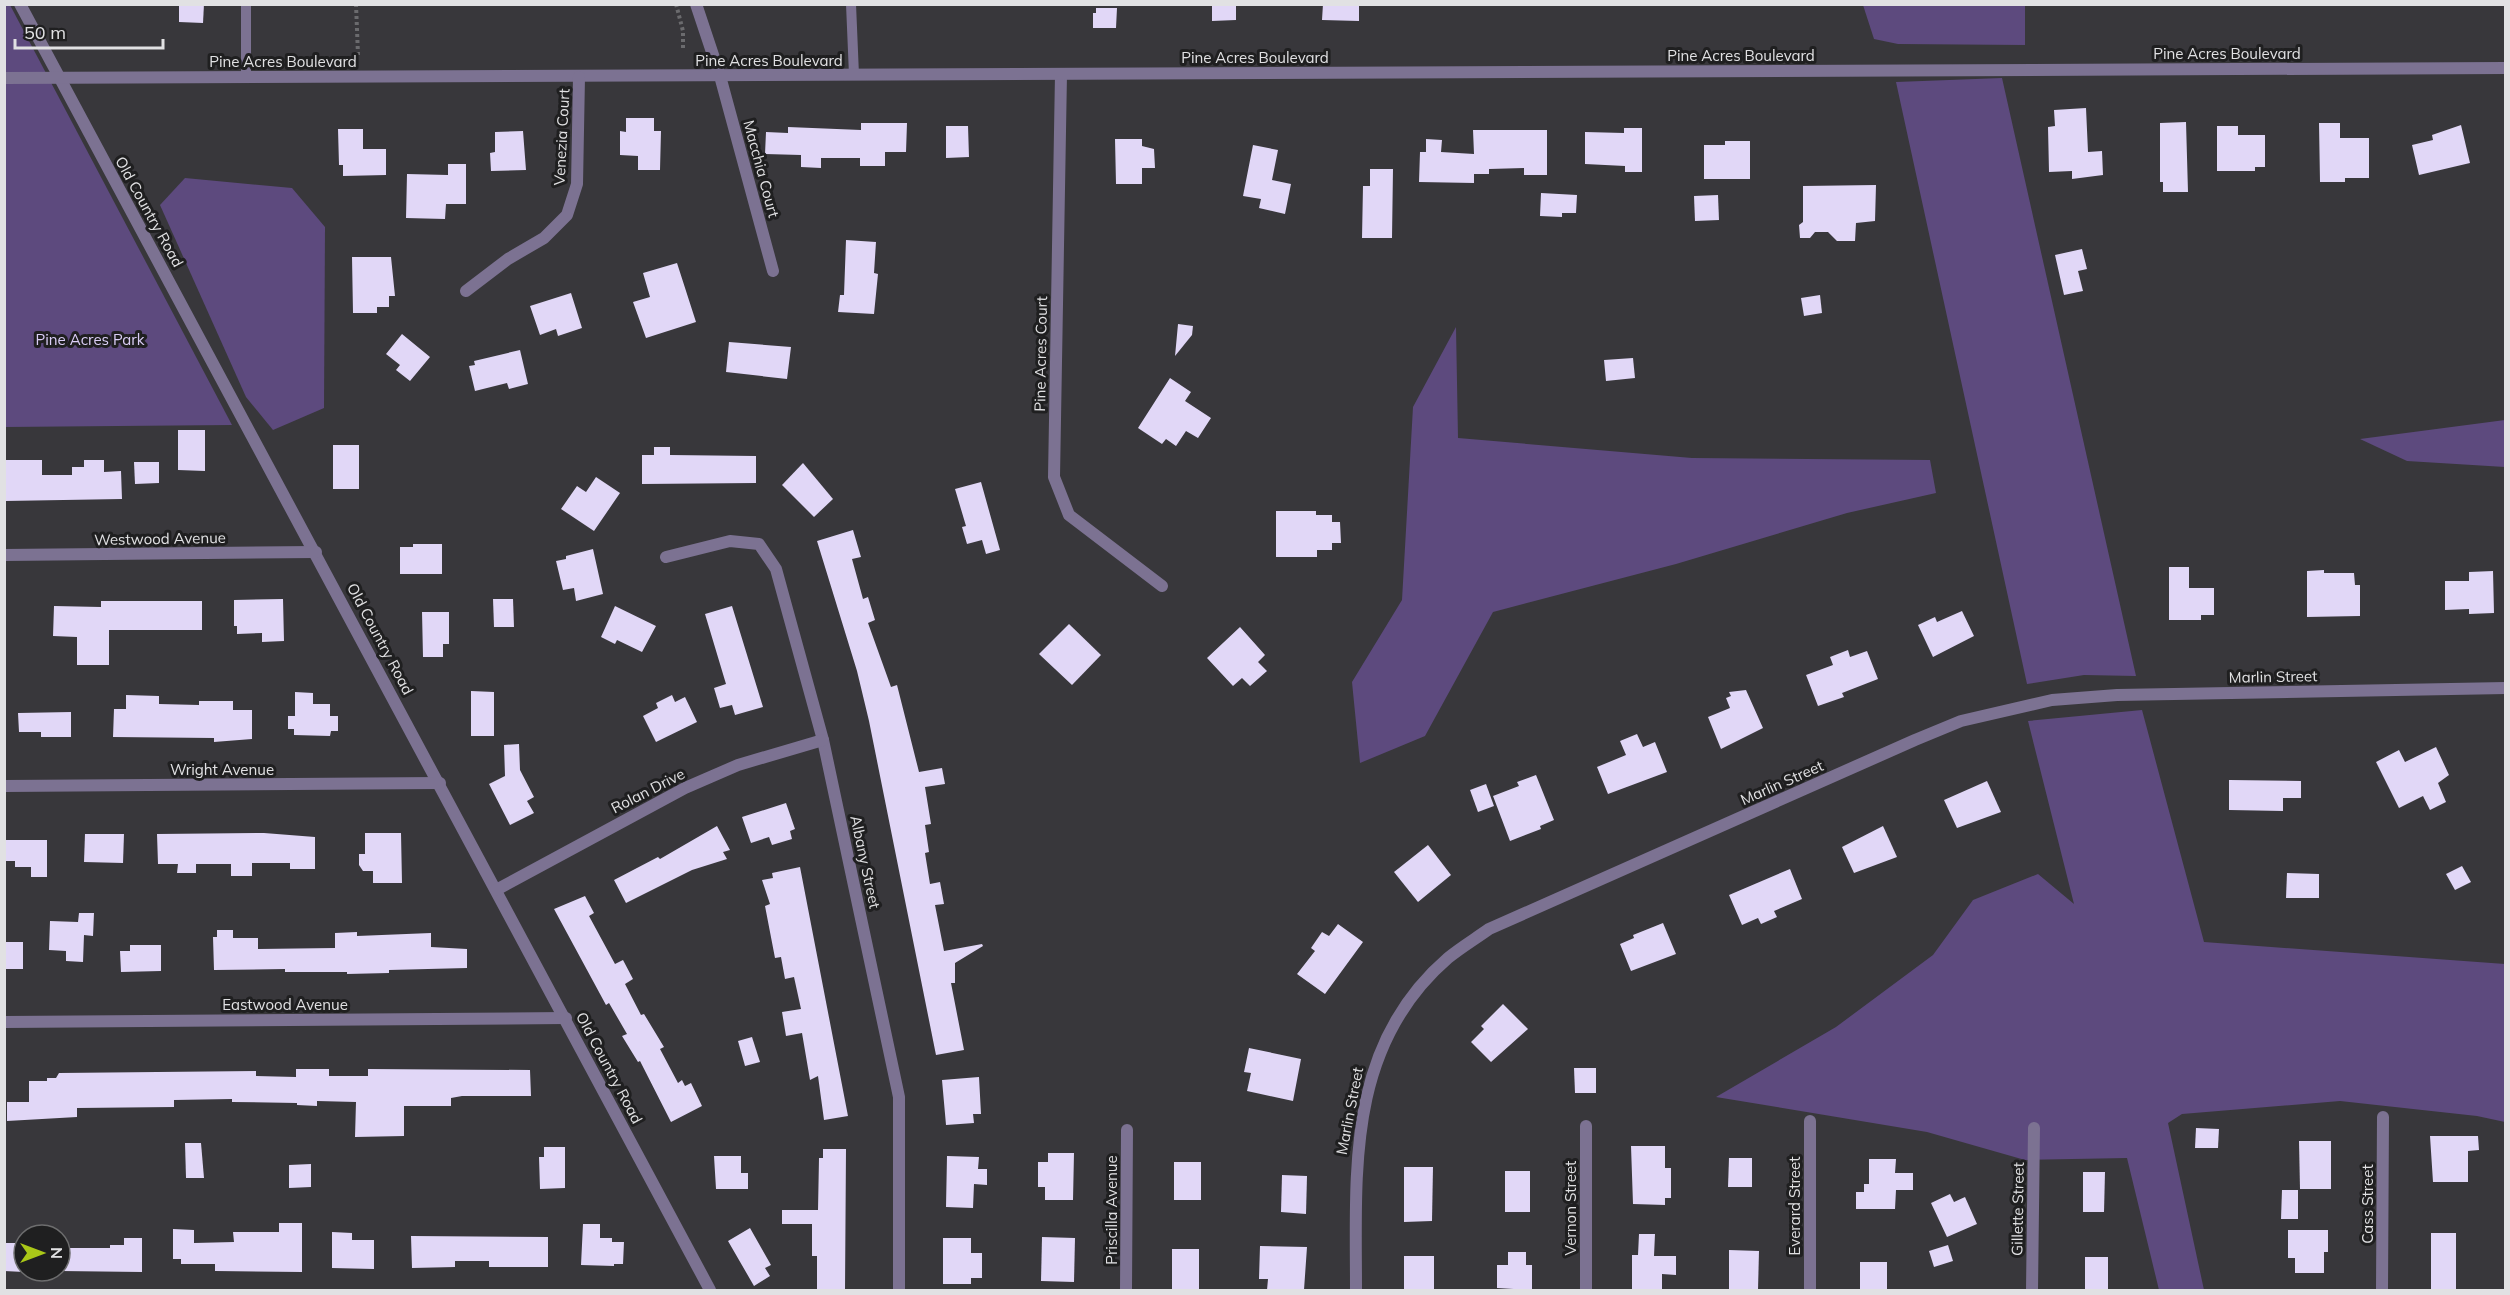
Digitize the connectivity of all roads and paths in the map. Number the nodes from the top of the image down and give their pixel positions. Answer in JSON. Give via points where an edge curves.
{"nodes":[{"id":1,"x":20,"y":4,"type":"edge"},
{"id":2,"x":246,"y":4,"type":"edge"},
{"id":3,"x":356,"y":4,"type":"edge"},
{"id":4,"x":676,"y":4,"type":"edge"},
{"id":5,"x":696,"y":4,"type":"edge"},
{"id":6,"x":851,"y":4,"type":"edge"},
{"id":7,"x":682,"y":48,"type":"dead end"},
{"id":8,"x":357,"y":55,"type":"dead end"},
{"id":9,"x":2505,"y":68,"type":"edge"},
{"id":10,"x":1061,"y":74,"type":"junction"},
{"id":11,"x":854,"y":75,"type":"junction"},
{"id":12,"x":720,"y":76,"type":"junction"},
{"id":13,"x":59,"y":77,"type":"junction"},
{"id":14,"x":246,"y":77,"type":"junction"},
{"id":15,"x":579,"y":77,"type":"junction"},
{"id":16,"x":4,"y":78,"type":"edge"},
{"id":17,"x":773,"y":271,"type":"dead end"},
{"id":18,"x":466,"y":291,"type":"dead end"},
{"id":19,"x":316,"y":552,"type":"junction"},
{"id":20,"x":4,"y":555,"type":"edge"},
{"id":21,"x":666,"y":557,"type":"dead end"},
{"id":22,"x":1162,"y":586,"type":"dead end"},
{"id":23,"x":2505,"y":688,"type":"edge"},
{"id":24,"x":824,"y":740,"type":"junction"},
{"id":25,"x":440,"y":783,"type":"junction"},
{"id":26,"x":4,"y":786,"type":"edge"},
{"id":27,"x":496,"y":890,"type":"junction"},
{"id":28,"x":566,"y":1018,"type":"junction"},
{"id":29,"x":4,"y":1022,"type":"edge"},
{"id":30,"x":2383,"y":1117,"type":"dead end"},
{"id":31,"x":1810,"y":1121,"type":"dead end"},
{"id":32,"x":1586,"y":1126,"type":"dead end"},
{"id":33,"x":2034,"y":1128,"type":"dead end"},
{"id":34,"x":1127,"y":1130,"type":"dead end"},
{"id":35,"x":710,"y":1290,"type":"edge"},
{"id":36,"x":899,"y":1290,"type":"edge"},
{"id":37,"x":1126,"y":1290,"type":"edge"},
{"id":38,"x":1356,"y":1290,"type":"edge"},
{"id":39,"x":1586,"y":1290,"type":"edge"},
{"id":40,"x":1810,"y":1290,"type":"edge"},
{"id":41,"x":2032,"y":1290,"type":"edge"},
{"id":42,"x":2382,"y":1290,"type":"edge"}],
"edges":[{"from":1,"to":13,"type":"street","name":"Old Country Road"},
{"from":2,"to":14,"type":"lane"},
{"from":3,"to":8,"type":"path"},
{"from":4,"to":7,"type":"path","via":[[683,31]]},
{"from":5,"to":12,"type":"street","name":"Macchia Court"},
{"from":6,"to":11,"type":"lane"},
{"from":9,"to":10,"type":"street","name":"Pine Acres Boulevard"},
{"from":10,"to":11,"type":"street","name":"Pine Acres Boulevard"},
{"from":10,"to":22,"type":"street","name":"Pine Acres Court","via":[[1054,477],[1069,515]]},
{"from":11,"to":12,"type":"street","name":"Pine Acres Boulevard"},
{"from":12,"to":15,"type":"street","name":"Pine Acres Boulevard"},
{"from":12,"to":17,"type":"street","name":"Macchia Court"},
{"from":13,"to":14,"type":"street","name":"Pine Acres Boulevard"},
{"from":13,"to":16,"type":"street","name":"Pine Acres Boulevard"},
{"from":13,"to":19,"type":"street","name":"Old Country Road"},
{"from":14,"to":15,"type":"street","name":"Pine Acres Boulevard"},
{"from":15,"to":18,"type":"street","name":"Venezia Court","via":[[578,184],[567,214],[544,238]]},
{"from":19,"to":20,"type":"street","name":"Westwood Avenue"},
{"from":19,"to":25,"type":"street","name":"Old Country Road"},
{"from":21,"to":24,"type":"street","name":"Albany Street","via":[[730,541],[759,544],[776,569]]},
{"from":23,"to":38,"type":"street","name":"Marlin Street","via":[[2117,695],[2052,700],[2004,710],[1961,721],[1915,740],[1489,929],[1448,958],[1416,990],[1375,1061],[1356,1159]]},
{"from":24,"to":27,"type":"street","name":"Rolan Drive","via":[[738,765],[685,788]]},
{"from":24,"to":36,"type":"street","name":"Albany Street","via":[[899,1097]]},
{"from":25,"to":26,"type":"street","name":"Wright Avenue"},
{"from":25,"to":27,"type":"street","name":"Old Country Road"},
{"from":27,"to":28,"type":"street","name":"Old Country Road"},
{"from":28,"to":29,"type":"street","name":"Eastwood Avenue"},
{"from":28,"to":35,"type":"street","name":"Old Country Road"},
{"from":30,"to":42,"type":"street","name":"Cass Street"},
{"from":31,"to":40,"type":"street","name":"Everard Street"},
{"from":32,"to":39,"type":"street","name":"Vernon Street"},
{"from":33,"to":41,"type":"street","name":"Gillette Street"},
{"from":34,"to":37,"type":"street","name":"Priscilla Avenue"}]}
